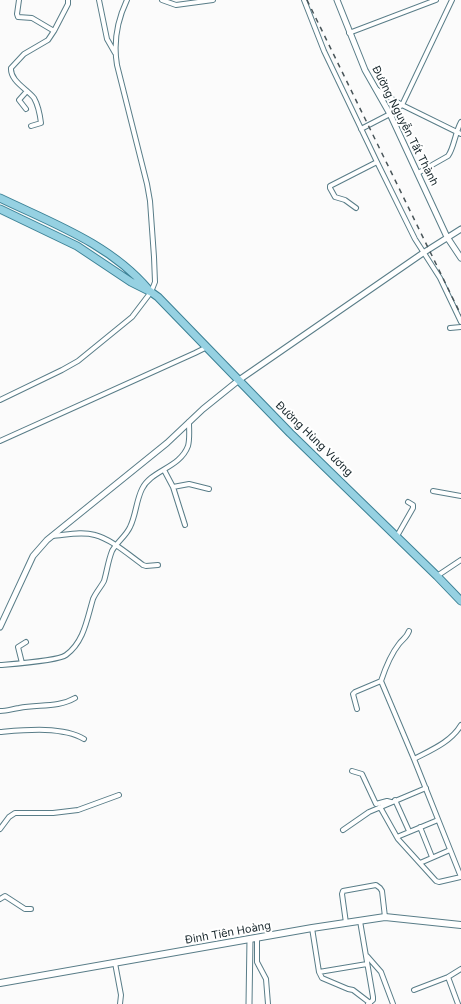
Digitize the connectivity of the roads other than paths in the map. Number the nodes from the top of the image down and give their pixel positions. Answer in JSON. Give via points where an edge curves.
{"nodes":[{"id":1,"x":19,"y":0,"type":"edge"},
{"id":2,"x":68,"y":0,"type":"edge"},
{"id":3,"x":99,"y":0,"type":"edge"},
{"id":4,"x":128,"y":0,"type":"edge"},
{"id":5,"x":162,"y":0,"type":"edge"},
{"id":6,"x":213,"y":0,"type":"edge"},
{"id":7,"x":304,"y":0,"type":"edge"},
{"id":8,"x":337,"y":0,"type":"edge"},
{"id":9,"x":436,"y":0,"type":"edge"},
{"id":10,"x":452,"y":0,"type":"edge"},
{"id":11,"x":54,"y":31,"type":"junction"},
{"id":12,"x":349,"y":33,"type":"junction"},
{"id":13,"x":115,"y":54,"type":"junction"},
{"id":14,"x":376,"y":89,"type":"junction"},
{"id":15,"x":27,"y":91,"type":"junction"},
{"id":16,"x":402,"y":104,"type":"junction"},
{"id":17,"x":26,"y":109,"type":"dead end"},
{"id":18,"x":390,"y":114,"type":"junction"},
{"id":19,"x":461,"y":122,"type":"edge"},
{"id":20,"x":31,"y":126,"type":"dead end"},
{"id":21,"x":361,"y":129,"type":"junction"},
{"id":22,"x":456,"y":131,"type":"junction"},
{"id":23,"x":461,"y":134,"type":"edge"},
{"id":24,"x":377,"y":162,"type":"junction"},
{"id":25,"x":418,"y":173,"type":"junction"},
{"id":26,"x":0,"y":198,"type":"edge"},
{"id":27,"x":356,"y":208,"type":"dead end"},
{"id":28,"x":0,"y":209,"type":"edge"},
{"id":29,"x":461,"y":229,"type":"edge"},
{"id":30,"x":447,"y":237,"type":"junction"},
{"id":31,"x":423,"y":253,"type":"junction"},
{"id":32,"x":461,"y":258,"type":"edge"},
{"id":33,"x":151,"y":292,"type":"junction"},
{"id":34,"x":461,"y":322,"type":"edge"},
{"id":35,"x":461,"y":326,"type":"edge"},
{"id":36,"x":450,"y":328,"type":"dead end"},
{"id":37,"x":207,"y":346,"type":"junction"},
{"id":38,"x":239,"y":380,"type":"junction"},
{"id":39,"x":0,"y":400,"type":"edge"},
{"id":40,"x":189,"y":422,"type":"junction"},
{"id":41,"x":0,"y":441,"type":"edge"},
{"id":42,"x":164,"y":470,"type":"junction"},
{"id":43,"x":173,"y":487,"type":"junction"},
{"id":44,"x":209,"y":490,"type":"dead end"},
{"id":45,"x":433,"y":491,"type":"dead end"},
{"id":46,"x":461,"y":496,"type":"edge"},
{"id":47,"x":408,"y":502,"type":"dead end"},
{"id":48,"x":185,"y":525,"type":"dead end"},
{"id":49,"x":52,"y":536,"type":"junction"},
{"id":50,"x":397,"y":536,"type":"junction"},
{"id":51,"x":116,"y":546,"type":"junction"},
{"id":52,"x":461,"y":560,"type":"edge"},
{"id":53,"x":158,"y":566,"type":"dead end"},
{"id":54,"x":437,"y":576,"type":"junction"},
{"id":55,"x":461,"y":601,"type":"edge"},
{"id":56,"x":0,"y":628,"type":"edge"},
{"id":57,"x":409,"y":631,"type":"dead end"},
{"id":58,"x":26,"y":642,"type":"dead end"},
{"id":59,"x":22,"y":663,"type":"junction"},
{"id":60,"x":0,"y":665,"type":"edge"},
{"id":61,"x":381,"y":681,"type":"junction"},
{"id":62,"x":75,"y":698,"type":"dead end"},
{"id":63,"x":357,"y":709,"type":"dead end"},
{"id":64,"x":0,"y":711,"type":"edge"},
{"id":65,"x":461,"y":725,"type":"edge"},
{"id":66,"x":0,"y":732,"type":"edge"},
{"id":67,"x":84,"y":739,"type":"dead end"},
{"id":68,"x":414,"y":760,"type":"junction"},
{"id":69,"x":352,"y":771,"type":"dead end"},
{"id":70,"x":426,"y":788,"type":"junction"},
{"id":71,"x":119,"y":795,"type":"dead end"},
{"id":72,"x":393,"y":801,"type":"junction"},
{"id":73,"x":380,"y":807,"type":"junction"},
{"id":74,"x":438,"y":820,"type":"junction"},
{"id":75,"x":420,"y":827,"type":"junction"},
{"id":76,"x":0,"y":829,"type":"edge"},
{"id":77,"x":343,"y":830,"type":"dead end"},
{"id":78,"x":409,"y":831,"type":"junction"},
{"id":79,"x":397,"y":837,"type":"junction"},
{"id":80,"x":450,"y":850,"type":"junction"},
{"id":81,"x":432,"y":857,"type":"junction"},
{"id":82,"x":420,"y":863,"type":"junction"},
{"id":83,"x":461,"y":877,"type":"edge"},
{"id":84,"x":0,"y":899,"type":"edge"},
{"id":85,"x":31,"y":909,"type":"dead end"},
{"id":86,"x":385,"y":918,"type":"junction"},
{"id":87,"x":360,"y":921,"type":"junction"},
{"id":88,"x":346,"y":923,"type":"junction"},
{"id":89,"x":461,"y":925,"type":"edge"},
{"id":90,"x":312,"y":928,"type":"junction"},
{"id":91,"x":254,"y":938,"type":"junction"},
{"id":92,"x":366,"y":956,"type":"junction"},
{"id":93,"x":116,"y":963,"type":"junction"},
{"id":94,"x":367,"y":964,"type":"junction"},
{"id":95,"x":461,"y":969,"type":"edge"},
{"id":96,"x":319,"y":972,"type":"junction"},
{"id":97,"x":448,"y":977,"type":"junction"},
{"id":98,"x":0,"y":982,"type":"edge"},
{"id":99,"x":414,"y":990,"type":"dead end"},
{"id":100,"x":369,"y":1003,"type":"edge"},
{"id":101,"x":120,"y":1004,"type":"edge"},
{"id":102,"x":249,"y":1004,"type":"edge"},
{"id":103,"x":268,"y":1004,"type":"edge"},
{"id":104,"x":393,"y":1004,"type":"edge"},
{"id":105,"x":458,"y":1004,"type":"edge"}],
"edges":[{"from":1,"to":11,"type":"street","via":[[18,17],[35,20]]},
{"from":2,"to":11,"type":"street"},
{"from":3,"to":13,"type":"street","via":[[107,39]]},
{"from":4,"to":13,"type":"street","via":[[115,35]]},
{"from":5,"to":6,"type":"street","via":[[176,5]]},
{"from":7,"to":21,"type":"street","via":[[324,51]]},
{"from":8,"to":12,"type":"street","name":"Đường Nguyễn Tất Thành"},
{"from":9,"to":12,"type":"street"},
{"from":10,"to":16,"type":"street"},
{"from":11,"to":15,"type":"street","via":[[47,41],[24,54],[11,68],[16,82]]},
{"from":12,"to":14,"type":"street","name":"Đường Nguyễn Tất Thành"},
{"from":13,"to":33,"type":"street","via":[[150,201],[155,282]]},
{"from":14,"to":16,"type":"street"},
{"from":14,"to":18,"type":"street","name":"Đường Nguyễn Tất Thành"},
{"from":15,"to":17,"type":"street","via":[[19,100]]},
{"from":15,"to":20,"type":"street","via":[[35,101],[42,122]]},
{"from":16,"to":18,"type":"street"},
{"from":16,"to":22,"type":"street"},
{"from":18,"to":21,"type":"street"},
{"from":18,"to":25,"type":"street","name":"Đường Nguyễn Tất Thành"},
{"from":19,"to":22,"type":"street"},
{"from":21,"to":24,"type":"street"},
{"from":22,"to":23,"type":"street"},
{"from":22,"to":25,"type":"street","via":[[448,156]]},
{"from":24,"to":27,"type":"street","via":[[330,186],[335,198],[345,200]]},
{"from":24,"to":31,"type":"street"},
{"from":25,"to":30,"type":"street","name":"Đường Nguyễn Tất Thành"},
{"from":26,"to":33,"type":"main road","name":"Đường Hùng Vương","via":[[98,247],[136,275]]},
{"from":28,"to":33,"type":"main road","name":"Đường Hùng Vương","via":[[77,246],[131,282]]},
{"from":29,"to":30,"type":"street"},
{"from":30,"to":31,"type":"street"},
{"from":30,"to":32,"type":"street","name":"Đường Nguyễn Tất Thành"},
{"from":31,"to":34,"type":"street","via":[[440,278]]},
{"from":31,"to":38,"type":"street"},
{"from":33,"to":37,"type":"main road","name":"Đường Hùng Vương"},
{"from":33,"to":39,"type":"street","via":[[132,317],[78,360]]},
{"from":35,"to":36,"type":"street"},
{"from":37,"to":38,"type":"main road","name":"Đường Hùng Vương"},
{"from":37,"to":41,"type":"street"},
{"from":38,"to":40,"type":"street"},
{"from":38,"to":50,"type":"main road","name":"Đường Hùng Vương"},
{"from":40,"to":42,"type":"street","via":[[186,450],[178,461]]},
{"from":40,"to":49,"type":"street","via":[[167,444]]},
{"from":42,"to":43,"type":"street"},
{"from":42,"to":51,"type":"street","via":[[144,486],[130,527]]},
{"from":43,"to":44,"type":"street","via":[[189,484]]},
{"from":43,"to":48,"type":"street"},
{"from":45,"to":46,"type":"street"},
{"from":47,"to":50,"type":"street","via":[[413,508]]},
{"from":49,"to":51,"type":"street","via":[[91,534]]},
{"from":49,"to":56,"type":"street","via":[[33,556]]},
{"from":50,"to":54,"type":"main road","name":"Đường Hùng Vương"},
{"from":51,"to":53,"type":"street","via":[[144,566]]},
{"from":51,"to":59,"type":"street","via":[[78,643],[64,656]]},
{"from":52,"to":54,"type":"street"},
{"from":54,"to":55,"type":"main road","name":"Đường Hùng Vương"},
{"from":57,"to":61,"type":"street","via":[[399,644]]},
{"from":58,"to":59,"type":"street","via":[[18,647]]},
{"from":59,"to":60,"type":"street"},
{"from":61,"to":63,"type":"street","via":[[354,694]]},
{"from":61,"to":68,"type":"street"},
{"from":62,"to":64,"type":"street","via":[[60,704]]},
{"from":65,"to":68,"type":"street","via":[[446,741]]},
{"from":66,"to":67,"type":"street","via":[[64,732]]},
{"from":68,"to":70,"type":"street"},
{"from":69,"to":72,"type":"street","via":[[362,774],[376,804]]},
{"from":70,"to":72,"type":"street"},
{"from":70,"to":74,"type":"street"},
{"from":71,"to":76,"type":"street","via":[[78,810],[15,813]]},
{"from":72,"to":73,"type":"street"},
{"from":72,"to":78,"type":"street"},
{"from":73,"to":77,"type":"street"},
{"from":73,"to":79,"type":"street"},
{"from":74,"to":75,"type":"street"},
{"from":74,"to":80,"type":"street"},
{"from":75,"to":78,"type":"street"},
{"from":75,"to":81,"type":"street"},
{"from":78,"to":79,"type":"street"},
{"from":79,"to":82,"type":"street"},
{"from":80,"to":81,"type":"street"},
{"from":80,"to":83,"type":"street"},
{"from":81,"to":82,"type":"street"},
{"from":82,"to":83,"type":"street","via":[[437,882]]},
{"from":84,"to":85,"type":"street","via":[[5,896],[25,909]]},
{"from":86,"to":87,"type":"main road","name":"Đinh Tiên Hoàng"},
{"from":86,"to":88,"type":"street","via":[[382,891],[376,885],[343,891]]},
{"from":86,"to":89,"type":"main road","name":"Đinh Tiên Hoàng"},
{"from":87,"to":88,"type":"main road","name":"Đinh Tiên Hoàng"},
{"from":87,"to":92,"type":"street"},
{"from":88,"to":90,"type":"main road","name":"Đinh Tiên Hoàng"},
{"from":90,"to":91,"type":"main road","name":"Đinh Tiên Hoàng"},
{"from":90,"to":96,"type":"street"},
{"from":91,"to":93,"type":"main road","name":"Đinh Tiên Hoàng"},
{"from":91,"to":102,"type":"street"},
{"from":91,"to":103,"type":"street","via":[[257,962],[266,979]]},
{"from":92,"to":94,"type":"street"},
{"from":92,"to":104,"type":"street","via":[[381,972]]},
{"from":93,"to":98,"type":"main road","name":"Đinh Tiên Hoàng"},
{"from":93,"to":101,"type":"street"},
{"from":94,"to":96,"type":"street"},
{"from":94,"to":100,"type":"street","via":[[373,997]]},
{"from":95,"to":97,"type":"street"},
{"from":96,"to":100,"type":"street","via":[[322,978],[354,990]]},
{"from":97,"to":99,"type":"street"},
{"from":97,"to":105,"type":"street"}]}
